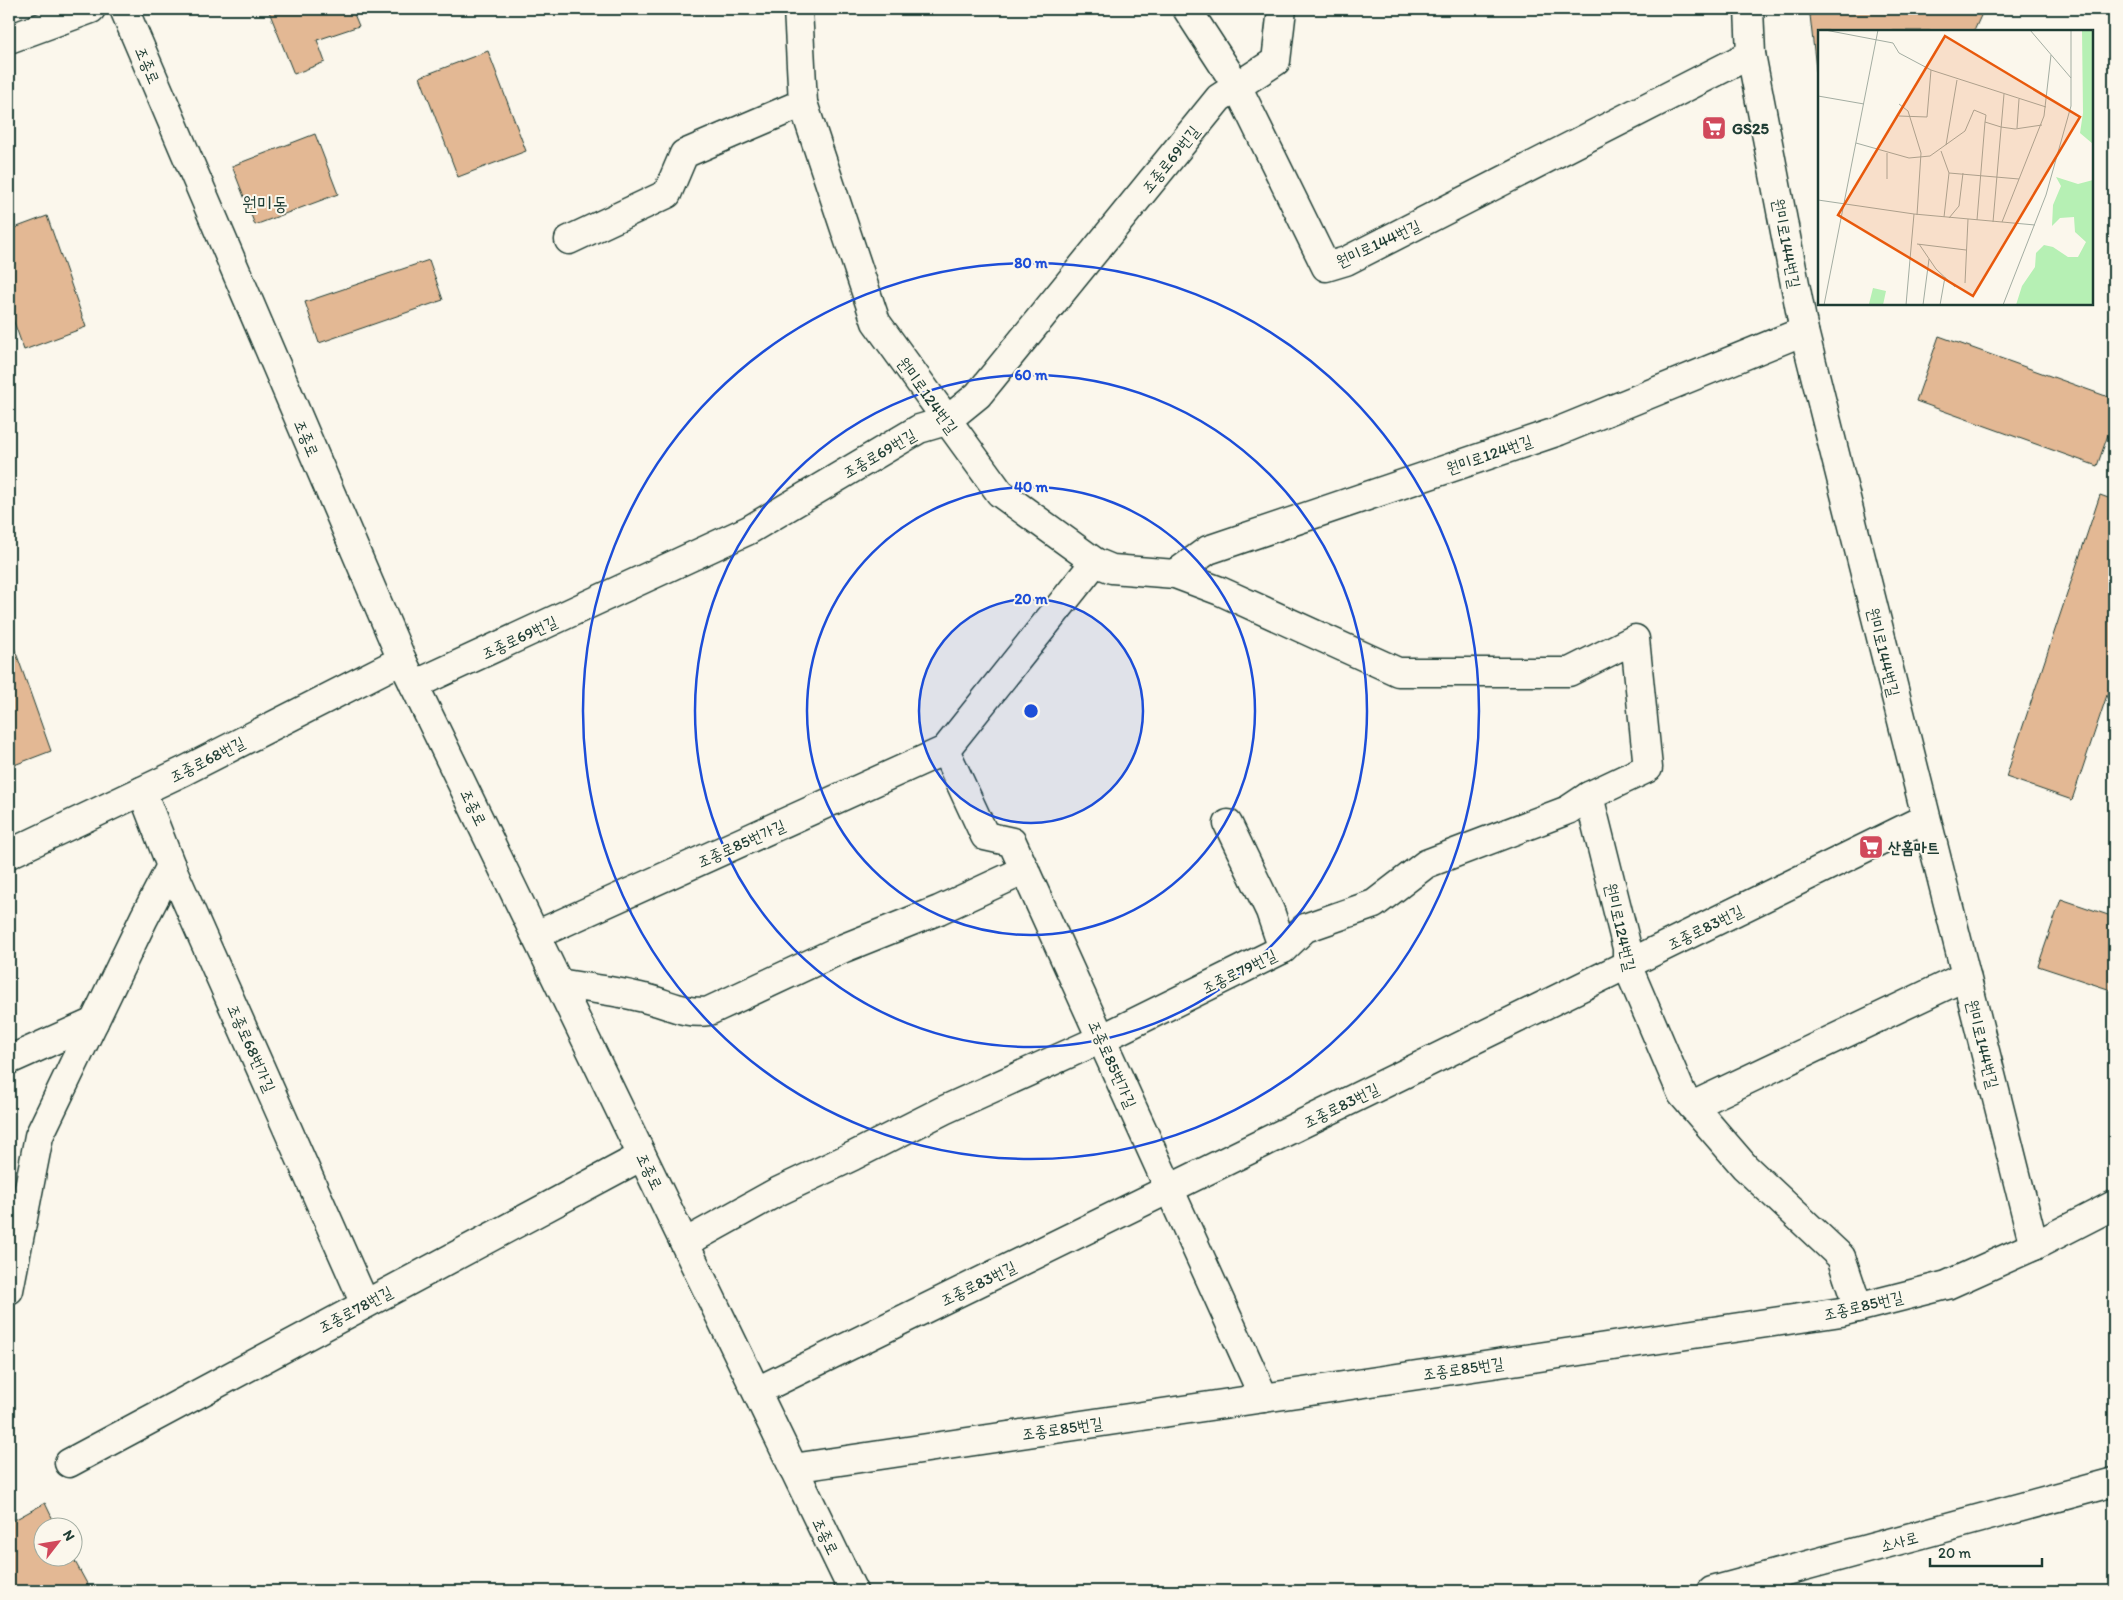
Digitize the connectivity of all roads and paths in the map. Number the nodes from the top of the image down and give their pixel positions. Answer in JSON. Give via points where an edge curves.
{"nodes":[{"id":1,"x":91,"y":9,"type":"edge"},
{"id":2,"x":124,"y":9,"type":"edge"},
{"id":3,"x":798,"y":9,"type":"edge"},
{"id":4,"x":1187,"y":9,"type":"edge"},
{"id":5,"x":1282,"y":9,"type":"edge"},
{"id":6,"x":1749,"y":9,"type":"edge"},
{"id":7,"x":9,"y":39,"type":"edge"},
{"id":8,"x":1751,"y":54,"type":"junction"},
{"id":9,"x":1237,"y":86,"type":"junction"},
{"id":10,"x":803,"y":103,"type":"junction"},
{"id":11,"x":569,"y":240,"type":"dead end"},
{"id":12,"x":1804,"y":331,"type":"junction"},
{"id":13,"x":946,"y":420,"type":"junction"},
{"id":14,"x":1095,"y":562,"type":"junction"},
{"id":15,"x":1175,"y":574,"type":"junction"},
{"id":16,"x":402,"y":660,"type":"junction"},
{"id":17,"x":414,"y":685,"type":"junction"},
{"id":18,"x":946,"y":750,"type":"junction"},
{"id":19,"x":142,"y":791,"type":"junction"},
{"id":20,"x":1589,"y":796,"type":"junction"},
{"id":21,"x":1926,"y":818,"type":"junction"},
{"id":22,"x":1228,"y":824,"type":"dead end"},
{"id":23,"x":9,"y":854,"type":"edge"},
{"id":24,"x":171,"y":866,"type":"junction"},
{"id":25,"x":1025,"y":870,"type":"junction"},
{"id":26,"x":536,"y":935,"type":"junction"},
{"id":27,"x":1284,"y":949,"type":"junction"},
{"id":28,"x":1627,"y":965,"type":"junction"},
{"id":29,"x":1966,"y":976,"type":"junction"},
{"id":30,"x":559,"y":983,"type":"junction"},
{"id":31,"x":94,"y":1022,"type":"junction"},
{"id":32,"x":1101,"y":1039,"type":"junction"},
{"id":33,"x":9,"y":1060,"type":"edge"},
{"id":34,"x":1692,"y":1106,"type":"junction"},
{"id":35,"x":642,"y":1156,"type":"junction"},
{"id":36,"x":1170,"y":1189,"type":"junction"},
{"id":37,"x":2114,"y":1205,"type":"edge"},
{"id":38,"x":684,"y":1243,"type":"junction"},
{"id":39,"x":2034,"y":1246,"type":"junction"},
{"id":40,"x":12,"y":1259,"type":"edge"},
{"id":41,"x":9,"y":1290,"type":"edge"},
{"id":42,"x":365,"y":1304,"type":"junction"},
{"id":43,"x":1858,"y":1308,"type":"junction"},
{"id":44,"x":757,"y":1391,"type":"junction"},
{"id":45,"x":1264,"y":1398,"type":"junction"},
{"id":46,"x":69,"y":1463,"type":"dead end"},
{"id":47,"x":793,"y":1468,"type":"junction"},
{"id":48,"x":2114,"y":1482,"type":"edge"},
{"id":49,"x":853,"y":1591,"type":"edge"},
{"id":50,"x":1712,"y":1591,"type":"edge"}],
"edges":[{"from":1,"to":7,"type":"street"},
{"from":2,"to":16,"type":"street","name":"조종로"},
{"from":3,"to":10,"type":"street","name":"원미로124번길"},
{"from":4,"to":9,"type":"street"},
{"from":5,"to":9,"type":"street","name":"조종로69번길","via":[[1276,61]]},
{"from":6,"to":8,"type":"street","name":"원미로144번길"},
{"from":8,"to":9,"type":"street","name":"원미로144번길","via":[[1346,261],[1326,267]]},
{"from":8,"to":12,"type":"street","name":"원미로144번길"},
{"from":9,"to":13,"type":"street","name":"조종로69번길","via":[[1219,98],[978,395]]},
{"from":10,"to":11,"type":"street","via":[[684,154],[667,194]]},
{"from":10,"to":13,"type":"street","name":"원미로124번길","via":[[876,322]]},
{"from":12,"to":15,"type":"street","name":"원미로124번길","via":[[1559,431],[1208,550]]},
{"from":12,"to":21,"type":"street","name":"원미로144번길"},
{"from":13,"to":14,"type":"street","name":"원미로124번길","via":[[1000,493]]},
{"from":13,"to":17,"type":"street","name":"조종로69번길","via":[[919,429],[749,530]]},
{"from":14,"to":15,"type":"street","name":"원미로124번길","via":[[1112,568]]},
{"from":14,"to":18,"type":"street","name":"조종로85번가길"},
{"from":15,"to":20,"type":"street","name":"원미로124번길","via":[[1220,591],[1398,672],[1569,672],[1635,639],[1648,768]]},
{"from":16,"to":17,"type":"street","name":"조종로"},
{"from":16,"to":19,"type":"street","name":"조종로68번길"},
{"from":17,"to":26,"type":"street","name":"조종로"},
{"from":18,"to":25,"type":"street","name":"조종로85번가길","via":[[986,836],[1012,842]]},
{"from":18,"to":26,"type":"street","name":"조종로85번가길"},
{"from":19,"to":23,"type":"street","name":"조종로68번길"},
{"from":19,"to":24,"type":"street","name":"조종로68번가길"},
{"from":20,"to":27,"type":"street","name":"조종로79번길","via":[[1568,810],[1426,864],[1374,904],[1305,928]]},
{"from":20,"to":28,"type":"street","name":"원미로124번길","via":[[1627,948]]},
{"from":21,"to":28,"type":"street","name":"조종로83번길"},
{"from":21,"to":29,"type":"street","name":"원미로144번길"},
{"from":22,"to":27,"type":"street","via":[[1270,911]]},
{"from":24,"to":31,"type":"street"},
{"from":24,"to":42,"type":"street","name":"조종로68번가길"},
{"from":25,"to":30,"type":"street","via":[[708,1011],[684,1011],[645,998]]},
{"from":25,"to":32,"type":"street","name":"조종로85번가길"},
{"from":26,"to":30,"type":"street","name":"조종로"},
{"from":27,"to":32,"type":"street","name":"조종로79번길"},
{"from":28,"to":34,"type":"street","name":"원미로124번길","via":[[1682,1094]]},
{"from":28,"to":36,"type":"street","name":"조종로83번길"},
{"from":29,"to":34,"type":"street"},
{"from":29,"to":39,"type":"street","name":"원미로144번길"},
{"from":30,"to":35,"type":"street","name":"조종로"},
{"from":31,"to":33,"type":"street"},
{"from":31,"to":40,"type":"street","via":[[39,1136]]},
{"from":32,"to":36,"type":"street","name":"조종로85번가길"},
{"from":32,"to":38,"type":"street","name":"조종로79번길","via":[[944,1110],[775,1193]]},
{"from":34,"to":43,"type":"street","name":"원미로124번길","via":[[1746,1167],[1841,1257]]},
{"from":35,"to":38,"type":"street","name":"조종로"},
{"from":35,"to":42,"type":"street","name":"조종로78번길"},
{"from":36,"to":44,"type":"street","name":"조종로83번길"},
{"from":36,"to":45,"type":"street","name":"조종로85번가길"},
{"from":37,"to":39,"type":"street","name":"조종로85번길"},
{"from":38,"to":44,"type":"street","name":"조종로"},
{"from":39,"to":43,"type":"street","name":"조종로85번길","via":[[1947,1284]]},
{"from":40,"to":41,"type":"street"},
{"from":42,"to":46,"type":"street","name":"조종로78번길"},
{"from":43,"to":45,"type":"street","name":"조종로85번길"},
{"from":44,"to":47,"type":"street","name":"조종로"},
{"from":45,"to":47,"type":"street","name":"조종로85번길"},
{"from":47,"to":49,"type":"street","name":"조종로"},
{"from":48,"to":50,"type":"street","name":"소사로"}]}
